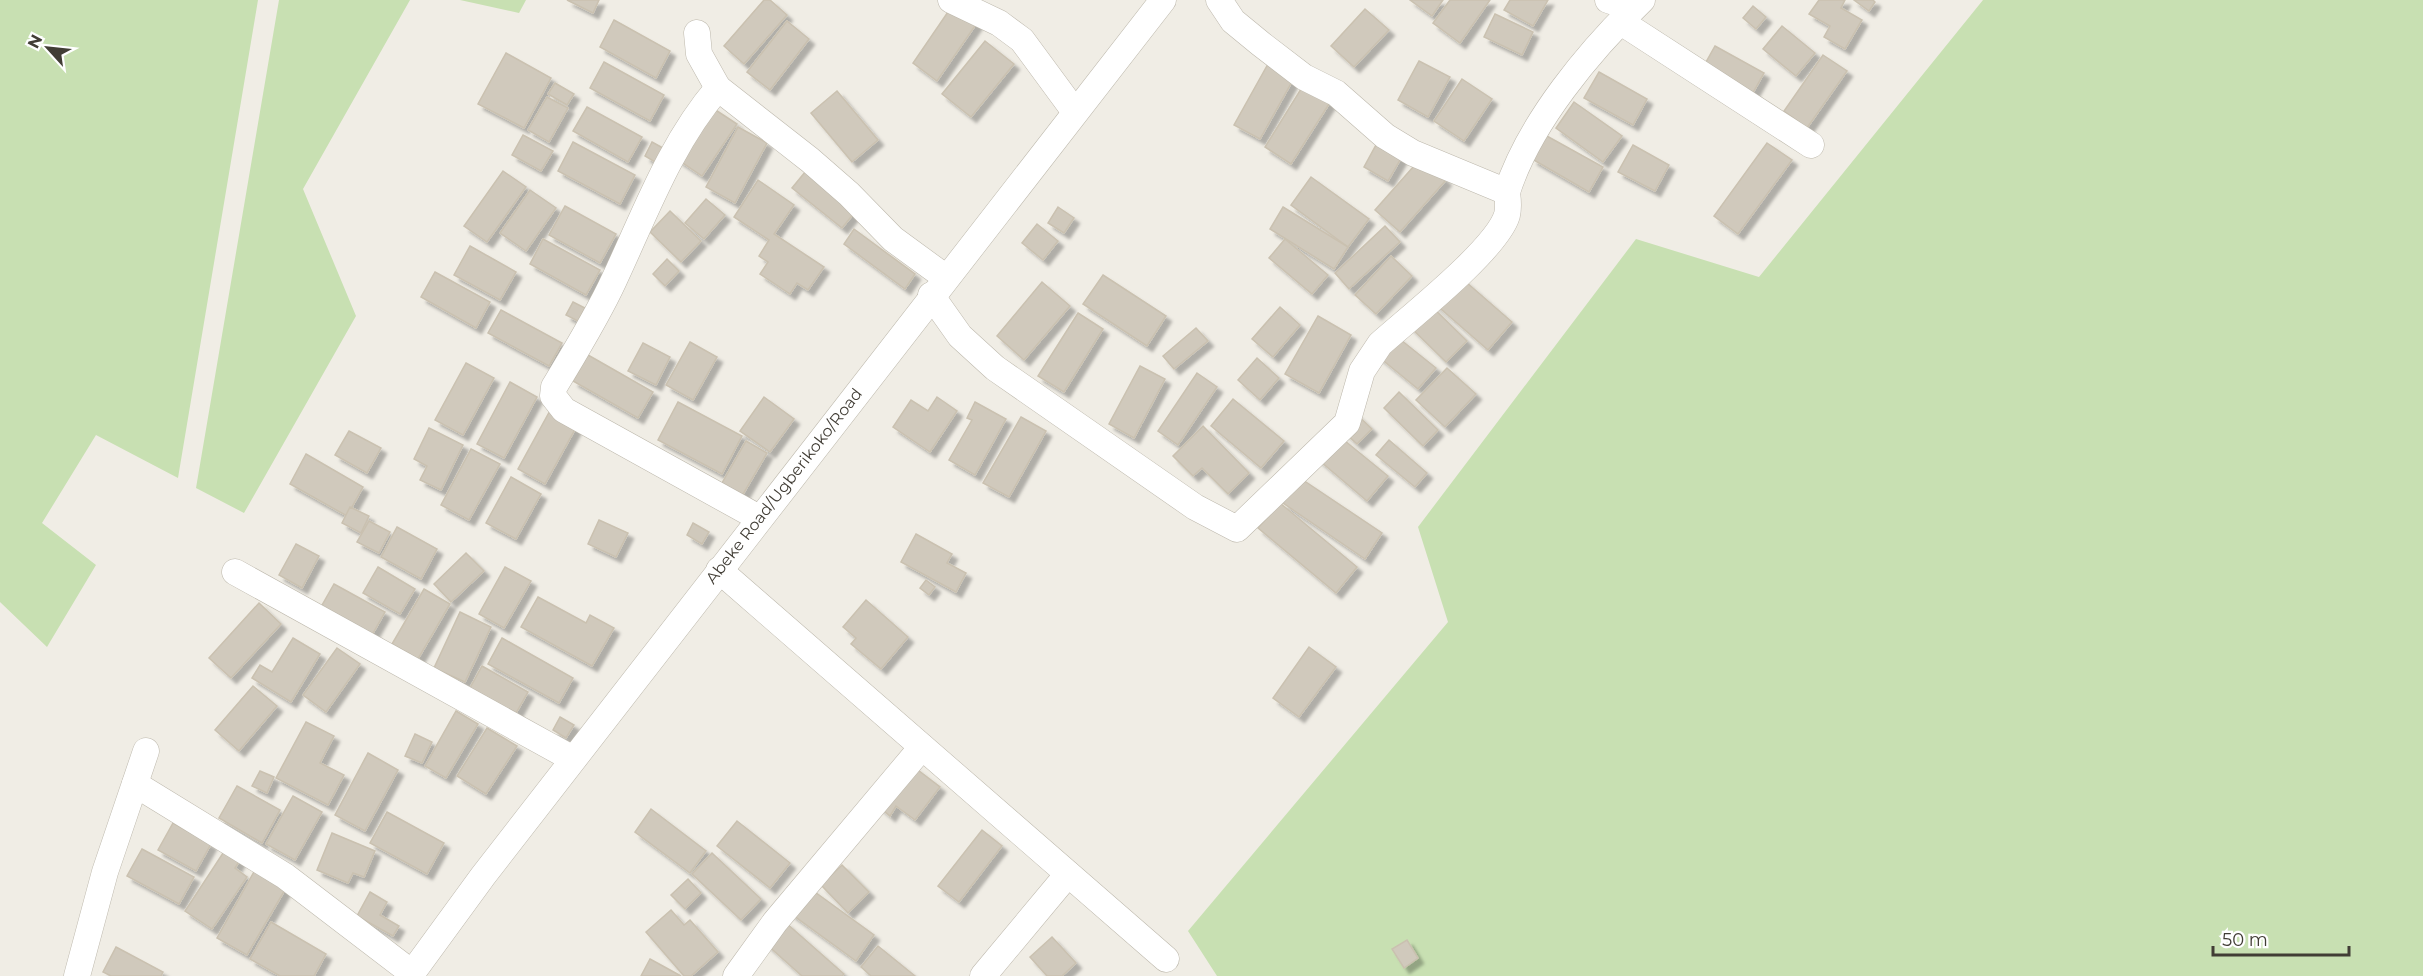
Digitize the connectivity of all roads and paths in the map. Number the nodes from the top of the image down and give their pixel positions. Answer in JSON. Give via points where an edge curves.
{"nodes":[{"id":1,"x":951,"y":0,"type":"edge"},
{"id":2,"x":1162,"y":0,"type":"edge"},
{"id":3,"x":1219,"y":0,"type":"edge"},
{"id":4,"x":1626,"y":7,"type":"edge"},
{"id":5,"x":697,"y":33,"type":"dead end"},
{"id":6,"x":718,"y":88,"type":"junction"},
{"id":7,"x":1075,"y":112,"type":"junction"},
{"id":8,"x":1811,"y":145,"type":"dead end"},
{"id":9,"x":1507,"y":192,"type":"junction"},
{"id":10,"x":938,"y":286,"type":"junction"},
{"id":11,"x":759,"y":519,"type":"junction"},
{"id":12,"x":719,"y":570,"type":"junction"},
{"id":13,"x":235,"y":572,"type":"dead end"},
{"id":14,"x":922,"y":747,"type":"junction"},
{"id":15,"x":146,"y":751,"type":"dead end"},
{"id":16,"x":573,"y":759,"type":"junction"},
{"id":17,"x":135,"y":784,"type":"junction"},
{"id":18,"x":1068,"y":874,"type":"junction"},
{"id":19,"x":1166,"y":959,"type":"dead end"},
{"id":20,"x":411,"y":974,"type":"edge"},
{"id":21,"x":77,"y":976,"type":"edge"},
{"id":22,"x":736,"y":976,"type":"edge"},
{"id":23,"x":983,"y":976,"type":"edge"}],
"edges":[{"from":1,"to":7,"type":"street","via":[[1022,40]]},
{"from":2,"to":7,"type":"street","name":"Abeke Road/Ugberikoko/Road"},
{"from":3,"to":9,"type":"street","via":[[1233,21],[1261,44],[1304,77],[1336,93],[1385,136],[1413,153]]},
{"from":4,"to":8,"type":"street"},
{"from":4,"to":9,"type":"street","via":[[1547,112]]},
{"from":5,"to":6,"type":"street","via":[[699,54]]},
{"from":6,"to":10,"type":"street","via":[[849,194]]},
{"from":6,"to":11,"type":"street","via":[[663,170],[614,280],[554,387],[553,396],[564,410]]},
{"from":7,"to":10,"type":"street","name":"Abeke Road/Ugberikoko/Road"},
{"from":9,"to":10,"type":"street","via":[[1509,206],[1503,225],[1473,262],[1369,357],[1347,423],[1237,529],[1195,507],[995,368],[960,336]]},
{"from":10,"to":11,"type":"street","name":"Abeke Road/Ugberikoko/Road"},
{"from":11,"to":12,"type":"street","name":"Abeke Road/Ugberikoko/Road"},
{"from":12,"to":14,"type":"street"},
{"from":12,"to":16,"type":"street","name":"Abeke Road/Ugberikoko/Road"},
{"from":13,"to":16,"type":"street"},
{"from":14,"to":18,"type":"street"},
{"from":14,"to":22,"type":"street","via":[[775,922]]},
{"from":15,"to":17,"type":"street"},
{"from":16,"to":20,"type":"street","name":"Abeke Road/Ugberikoko/Road"},
{"from":17,"to":20,"type":"street","via":[[285,876]]},
{"from":17,"to":21,"type":"street","via":[[105,872]]},
{"from":18,"to":19,"type":"street"},
{"from":18,"to":23,"type":"street"}]}
